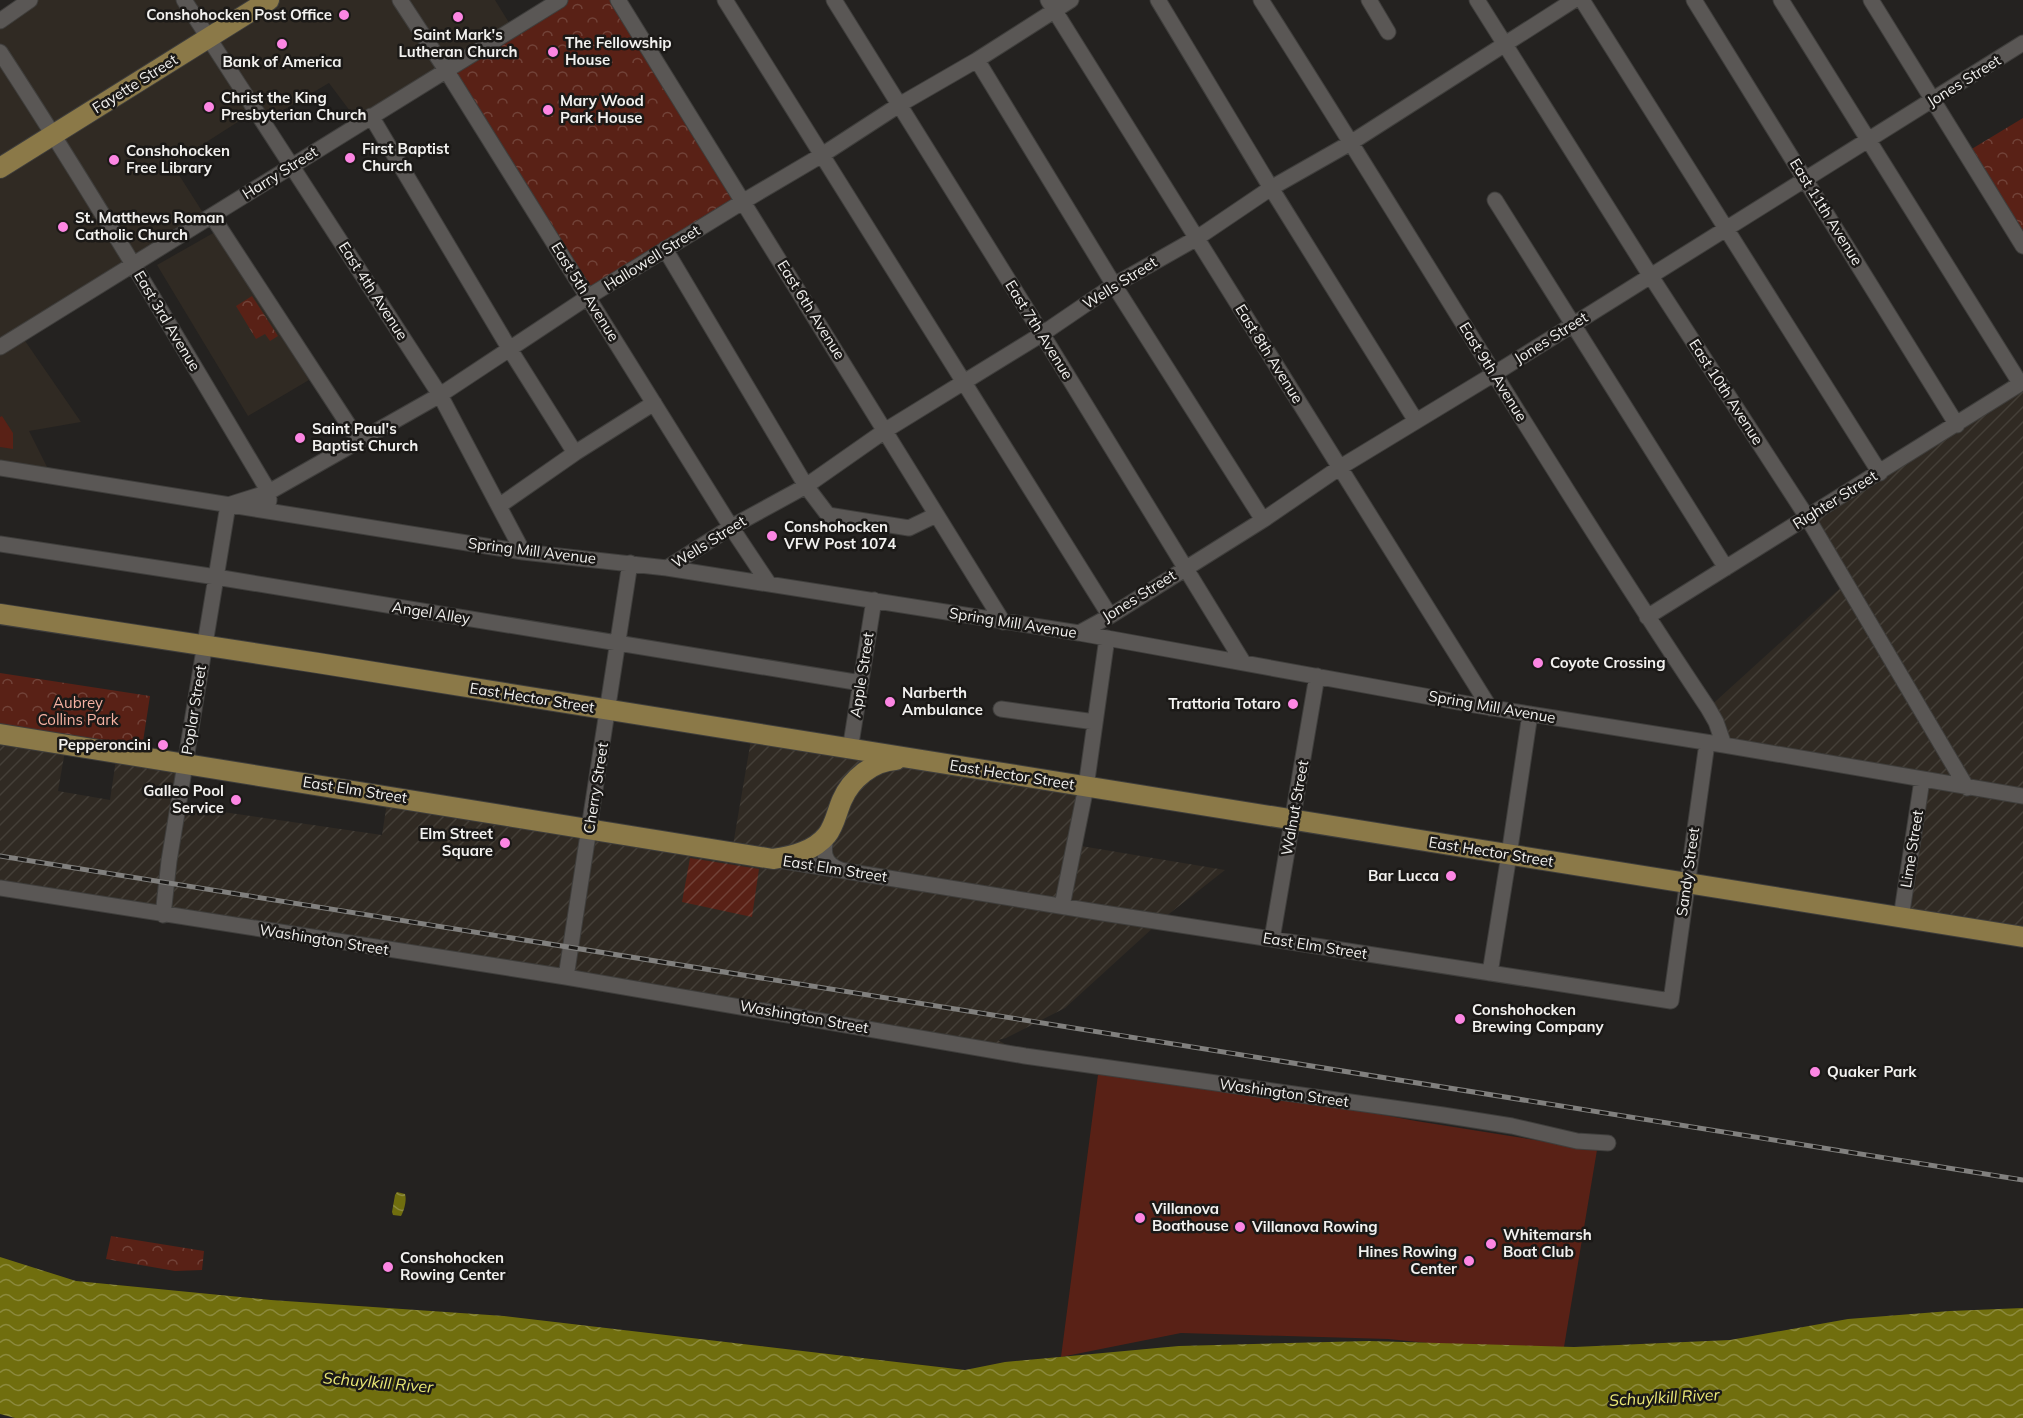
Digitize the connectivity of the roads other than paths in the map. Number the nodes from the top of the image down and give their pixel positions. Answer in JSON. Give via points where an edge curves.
{"nodes":[{"id":1,"x":30,"y":0,"type":"edge"},
{"id":2,"x":184,"y":0,"type":"edge"},
{"id":3,"x":269,"y":0,"type":"edge"},
{"id":4,"x":400,"y":0,"type":"edge"},
{"id":5,"x":560,"y":0,"type":"edge"},
{"id":6,"x":618,"y":0,"type":"edge"},
{"id":7,"x":725,"y":0,"type":"edge"},
{"id":8,"x":834,"y":0,"type":"edge"},
{"id":9,"x":1071,"y":0,"type":"edge"},
{"id":10,"x":1158,"y":0,"type":"edge"},
{"id":11,"x":1261,"y":0,"type":"edge"},
{"id":12,"x":1369,"y":0,"type":"edge"},
{"id":13,"x":1477,"y":0,"type":"edge"},
{"id":14,"x":1574,"y":0,"type":"edge"},
{"id":15,"x":1582,"y":0,"type":"edge"},
{"id":16,"x":1694,"y":0,"type":"edge"},
{"id":17,"x":1781,"y":0,"type":"edge"},
{"id":18,"x":1870,"y":0,"type":"edge"},
{"id":19,"x":1051,"y":5,"type":"edge"},
{"id":20,"x":0,"y":21,"type":"edge"},
{"id":21,"x":1388,"y":32,"type":"dead end"},
{"id":22,"x":208,"y":38,"type":"junction"},
{"id":23,"x":2023,"y":44,"type":"edge"},
{"id":24,"x":1504,"y":45,"type":"junction"},
{"id":25,"x":0,"y":52,"type":"edge"},
{"id":26,"x":977,"y":60,"type":"junction"},
{"id":27,"x":446,"y":70,"type":"junction"},
{"id":28,"x":1934,"y":101,"type":"junction"},
{"id":29,"x":899,"y":105,"type":"junction"},
{"id":30,"x":371,"y":116,"type":"junction"},
{"id":31,"x":54,"y":134,"type":"junction"},
{"id":32,"x":1869,"y":140,"type":"junction"},
{"id":33,"x":1352,"y":142,"type":"junction"},
{"id":34,"x":822,"y":155,"type":"junction"},
{"id":35,"x":292,"y":166,"type":"junction"},
{"id":36,"x":0,"y":168,"type":"edge"},
{"id":37,"x":1805,"y":178,"type":"junction"},
{"id":38,"x":1271,"y":188,"type":"junction"},
{"id":39,"x":1495,"y":200,"type":"dead end"},
{"id":40,"x":744,"y":201,"type":"junction"},
{"id":41,"x":212,"y":216,"type":"junction"},
{"id":42,"x":1726,"y":227,"type":"junction"},
{"id":43,"x":1197,"y":238,"type":"junction"},
{"id":44,"x":2023,"y":246,"type":"edge"},
{"id":45,"x":665,"y":249,"type":"junction"},
{"id":46,"x":134,"y":265,"type":"junction"},
{"id":47,"x":1650,"y":275,"type":"junction"},
{"id":48,"x":1114,"y":285,"type":"junction"},
{"id":49,"x":588,"y":297,"type":"junction"},
{"id":50,"x":1572,"y":325,"type":"junction"},
{"id":51,"x":1042,"y":334,"type":"junction"},
{"id":52,"x":0,"y":347,"type":"edge"},
{"id":53,"x":509,"y":348,"type":"junction"},
{"id":54,"x":1494,"y":374,"type":"junction"},
{"id":55,"x":963,"y":383,"type":"junction"},
{"id":56,"x":2022,"y":383,"type":"edge"},
{"id":57,"x":440,"y":395,"type":"junction"},
{"id":58,"x":654,"y":404,"type":"junction"},
{"id":59,"x":1416,"y":422,"type":"junction"},
{"id":60,"x":1957,"y":425,"type":"junction"},
{"id":61,"x":886,"y":430,"type":"junction"},
{"id":62,"x":359,"y":441,"type":"junction"},
{"id":63,"x":575,"y":453,"type":"junction"},
{"id":64,"x":0,"y":468,"type":"edge"},
{"id":65,"x":1339,"y":468,"type":"junction"},
{"id":66,"x":1880,"y":472,"type":"junction"},
{"id":67,"x":806,"y":486,"type":"junction"},
{"id":68,"x":269,"y":492,"type":"junction"},
{"id":69,"x":228,"y":505,"type":"junction"},
{"id":70,"x":499,"y":506,"type":"junction"},
{"id":71,"x":268,"y":512,"type":"junction"},
{"id":72,"x":936,"y":515,"type":"junction"},
{"id":73,"x":1807,"y":517,"type":"junction"},
{"id":74,"x":1263,"y":520,"type":"junction"},
{"id":75,"x":730,"y":527,"type":"junction"},
{"id":76,"x":0,"y":544,"type":"edge"},
{"id":77,"x":524,"y":552,"type":"junction"},
{"id":78,"x":630,"y":563,"type":"junction"},
{"id":79,"x":667,"y":568,"type":"junction"},
{"id":80,"x":1184,"y":568,"type":"junction"},
{"id":81,"x":1726,"y":568,"type":"junction"},
{"id":82,"x":216,"y":577,"type":"junction"},
{"id":83,"x":769,"y":584,"type":"junction"},
{"id":84,"x":874,"y":600,"type":"junction"},
{"id":85,"x":0,"y":614,"type":"edge"},
{"id":86,"x":1110,"y":616,"type":"junction"},
{"id":87,"x":1647,"y":617,"type":"junction"},
{"id":88,"x":1003,"y":621,"type":"junction"},
{"id":89,"x":1079,"y":633,"type":"junction"},
{"id":90,"x":1107,"y":638,"type":"junction"},
{"id":91,"x":618,"y":644,"type":"junction"},
{"id":92,"x":205,"y":645,"type":"junction"},
{"id":93,"x":1243,"y":662,"type":"junction"},
{"id":94,"x":1317,"y":676,"type":"junction"},
{"id":95,"x":861,"y":683,"type":"junction"},
{"id":96,"x":1490,"y":708,"type":"junction"},
{"id":97,"x":1001,"y":709,"type":"dead end"},
{"id":98,"x":608,"y":710,"type":"junction"},
{"id":99,"x":1530,"y":714,"type":"junction"},
{"id":100,"x":1095,"y":722,"type":"junction"},
{"id":101,"x":0,"y":734,"type":"edge"},
{"id":102,"x":1707,"y":744,"type":"junction"},
{"id":103,"x":1724,"y":745,"type":"junction"},
{"id":104,"x":850,"y":750,"type":"junction"},
{"id":105,"x":926,"y":761,"type":"junction"},
{"id":106,"x":186,"y":763,"type":"junction"},
{"id":107,"x":1922,"y":780,"type":"junction"},
{"id":108,"x":853,"y":783,"type":"junction"},
{"id":109,"x":1086,"y":787,"type":"junction"},
{"id":110,"x":1967,"y":788,"type":"junction"},
{"id":111,"x":2023,"y":796,"type":"edge"},
{"id":112,"x":1293,"y":820,"type":"junction"},
{"id":113,"x":590,"y":828,"type":"junction"},
{"id":114,"x":827,"y":835,"type":"junction"},
{"id":115,"x":1509,"y":855,"type":"junction"},
{"id":116,"x":773,"y":858,"type":"junction"},
{"id":117,"x":846,"y":871,"type":"junction"},
{"id":118,"x":1686,"y":883,"type":"junction"},
{"id":119,"x":0,"y":888,"type":"edge"},
{"id":120,"x":1062,"y":906,"type":"junction"},
{"id":121,"x":163,"y":915,"type":"junction"},
{"id":122,"x":1901,"y":918,"type":"junction"},
{"id":123,"x":2023,"y":937,"type":"edge"},
{"id":124,"x":1272,"y":939,"type":"junction"},
{"id":125,"x":1490,"y":973,"type":"junction"},
{"id":126,"x":566,"y":977,"type":"junction"},
{"id":127,"x":1671,"y":1001,"type":"joint"},
{"id":128,"x":1608,"y":1143,"type":"dead end"}],
"edges":[{"from":1,"to":20,"type":"street"},
{"from":2,"to":22,"type":"street","name":"East 4th Avenue"},
{"from":3,"to":22,"type":"main road","name":"Fayette Street"},
{"from":4,"to":27,"type":"street","name":"East 5th Avenue"},
{"from":5,"to":27,"type":"street","name":"Harry Street"},
{"from":6,"to":40,"type":"street","name":"East 6th Avenue"},
{"from":7,"to":34,"type":"street"},
{"from":8,"to":29,"type":"street","name":"East 7th Avenue"},
{"from":9,"to":19,"type":"street","name":"Hallowell Street"},
{"from":10,"to":38,"type":"street"},
{"from":11,"to":33,"type":"street","name":"East 9th Avenue"},
{"from":12,"to":21,"type":"street"},
{"from":13,"to":24,"type":"street","name":"East 10th Avenue"},
{"from":14,"to":24,"type":"street","name":"Wells Street"},
{"from":15,"to":42,"type":"street"},
{"from":16,"to":37,"type":"street","name":"East 11th Avenue"},
{"from":17,"to":32,"type":"street"},
{"from":18,"to":28,"type":"street"},
{"from":19,"to":26,"type":"street","name":"Hallowell Street"},
{"from":19,"to":43,"type":"street","name":"East 8th Avenue"},
{"from":22,"to":31,"type":"main road","name":"Fayette Street"},
{"from":22,"to":35,"type":"street","name":"East 4th Avenue"},
{"from":23,"to":28,"type":"street","name":"Jones Street"},
{"from":24,"to":33,"type":"street","name":"Wells Street"},
{"from":24,"to":47,"type":"street","name":"East 10th Avenue"},
{"from":25,"to":31,"type":"street","name":"East 3rd Avenue"},
{"from":26,"to":29,"type":"street","name":"Hallowell Street"},
{"from":26,"to":48,"type":"street"},
{"from":27,"to":30,"type":"street","name":"Harry Street"},
{"from":27,"to":49,"type":"street","name":"East 5th Avenue"},
{"from":28,"to":32,"type":"street","name":"Jones Street"},
{"from":28,"to":44,"type":"street"},
{"from":29,"to":34,"type":"street","name":"Hallowell Street"},
{"from":29,"to":51,"type":"street","name":"East 7th Avenue"},
{"from":30,"to":35,"type":"street","name":"Harry Street"},
{"from":30,"to":53,"type":"street"},
{"from":31,"to":36,"type":"main road","name":"Fayette Street"},
{"from":31,"to":46,"type":"street","name":"East 3rd Avenue"},
{"from":32,"to":37,"type":"street","name":"Jones Street"},
{"from":32,"to":56,"type":"street"},
{"from":33,"to":38,"type":"street","name":"Wells Street"},
{"from":33,"to":54,"type":"street","name":"East 9th Avenue"},
{"from":34,"to":40,"type":"street","name":"Hallowell Street"},
{"from":34,"to":55,"type":"street"},
{"from":35,"to":41,"type":"street","name":"Harry Street"},
{"from":35,"to":57,"type":"street","name":"East 4th Avenue"},
{"from":37,"to":42,"type":"street","name":"Jones Street"},
{"from":37,"to":60,"type":"street","name":"East 11th Avenue"},
{"from":38,"to":43,"type":"street","name":"Wells Street"},
{"from":38,"to":59,"type":"street"},
{"from":39,"to":50,"type":"street"},
{"from":40,"to":45,"type":"street","name":"Hallowell Street"},
{"from":40,"to":61,"type":"street","name":"East 6th Avenue"},
{"from":41,"to":46,"type":"street","name":"Harry Street"},
{"from":41,"to":62,"type":"street"},
{"from":42,"to":47,"type":"street","name":"Jones Street"},
{"from":42,"to":66,"type":"street"},
{"from":43,"to":48,"type":"street","name":"Wells Street"},
{"from":43,"to":65,"type":"street","name":"East 8th Avenue"},
{"from":45,"to":49,"type":"street","name":"Hallowell Street"},
{"from":45,"to":67,"type":"street"},
{"from":46,"to":52,"type":"street","name":"Harry Street"},
{"from":46,"to":68,"type":"street","name":"East 3rd Avenue"},
{"from":47,"to":50,"type":"street","name":"Jones Street"},
{"from":47,"to":73,"type":"street","name":"East 10th Avenue"},
{"from":48,"to":51,"type":"street","name":"Wells Street"},
{"from":48,"to":74,"type":"street"},
{"from":49,"to":53,"type":"street","name":"Hallowell Street"},
{"from":49,"to":58,"type":"street","name":"East 5th Avenue"},
{"from":50,"to":54,"type":"street","name":"Jones Street"},
{"from":50,"to":81,"type":"street"},
{"from":51,"to":55,"type":"street","name":"Wells Street"},
{"from":51,"to":80,"type":"street","name":"East 7th Avenue"},
{"from":53,"to":57,"type":"street","name":"Hallowell Street"},
{"from":53,"to":63,"type":"street"},
{"from":54,"to":59,"type":"street","name":"Jones Street"},
{"from":54,"to":87,"type":"street","name":"East 9th Avenue"},
{"from":55,"to":61,"type":"street","name":"Wells Street"},
{"from":55,"to":86,"type":"street"},
{"from":56,"to":60,"type":"street","name":"Righter Street"},
{"from":57,"to":62,"type":"street","name":"Hallowell Street"},
{"from":57,"to":70,"type":"street","name":"East 4th Avenue"},
{"from":58,"to":63,"type":"street"},
{"from":58,"to":75,"type":"street","name":"East 5th Avenue"},
{"from":59,"to":65,"type":"street","name":"Jones Street"},
{"from":60,"to":66,"type":"street","name":"Righter Street"},
{"from":61,"to":67,"type":"street","name":"Wells Street"},
{"from":61,"to":72,"type":"street","name":"East 6th Avenue"},
{"from":62,"to":68,"type":"street","name":"Hallowell Street"},
{"from":63,"to":70,"type":"street"},
{"from":64,"to":69,"type":"street","name":"Spring Mill Avenue"},
{"from":65,"to":74,"type":"street","name":"Jones Street"},
{"from":65,"to":96,"type":"street","name":"East 8th Avenue"},
{"from":66,"to":73,"type":"street","name":"Righter Street"},
{"from":67,"to":72,"type":"street","via":[[828,515],[909,528]]},
{"from":67,"to":75,"type":"street","name":"Wells Street"},
{"from":68,"to":69,"type":"street","name":"Hallowell Street"},
{"from":68,"to":71,"type":"street"},
{"from":69,"to":71,"type":"street","name":"Spring Mill Avenue"},
{"from":69,"to":82,"type":"street","name":"Poplar Street"},
{"from":70,"to":77,"type":"street","name":"East 4th Avenue"},
{"from":71,"to":77,"type":"street","name":"Spring Mill Avenue"},
{"from":72,"to":88,"type":"street","name":"East 6th Avenue"},
{"from":73,"to":81,"type":"street","name":"Righter Street"},
{"from":73,"to":110,"type":"street","name":"East 10th Avenue"},
{"from":74,"to":80,"type":"street","name":"Jones Street"},
{"from":75,"to":79,"type":"street","name":"Wells Street"},
{"from":75,"to":83,"type":"street","name":"East 5th Avenue"},
{"from":76,"to":82,"type":"street","name":"Angel Alley"},
{"from":77,"to":78,"type":"street","name":"Spring Mill Avenue"},
{"from":78,"to":79,"type":"street","name":"Spring Mill Avenue"},
{"from":78,"to":91,"type":"street","name":"Cherry Street"},
{"from":79,"to":83,"type":"street","name":"Spring Mill Avenue"},
{"from":80,"to":86,"type":"street","name":"Jones Street"},
{"from":80,"to":93,"type":"street","name":"East 7th Avenue"},
{"from":81,"to":87,"type":"street","name":"Righter Street"},
{"from":82,"to":91,"type":"street","name":"Angel Alley"},
{"from":82,"to":92,"type":"street","name":"Poplar Street"},
{"from":83,"to":84,"type":"street","name":"Spring Mill Avenue"},
{"from":84,"to":88,"type":"street","name":"Spring Mill Avenue"},
{"from":84,"to":95,"type":"street","name":"Apple Street"},
{"from":85,"to":92,"type":"main road","name":"East Hector Street"},
{"from":86,"to":89,"type":"street","name":"Jones Street"},
{"from":87,"to":103,"type":"street","name":"East 9th Avenue","via":[[1708,708]]},
{"from":88,"to":89,"type":"street","name":"Spring Mill Avenue"},
{"from":89,"to":90,"type":"street","name":"Spring Mill Avenue"},
{"from":90,"to":93,"type":"street","name":"Spring Mill Avenue"},
{"from":90,"to":100,"type":"street","name":"Jones Street"},
{"from":91,"to":95,"type":"street","name":"Angel Alley"},
{"from":91,"to":98,"type":"street","name":"Cherry Street"},
{"from":92,"to":98,"type":"main road","name":"East Hector Street"},
{"from":92,"to":106,"type":"street","name":"Poplar Street"},
{"from":93,"to":94,"type":"street","name":"Spring Mill Avenue"},
{"from":94,"to":96,"type":"street","name":"Spring Mill Avenue"},
{"from":94,"to":112,"type":"street","name":"Walnut Street"},
{"from":95,"to":104,"type":"street","name":"Apple Street"},
{"from":96,"to":99,"type":"street","name":"Spring Mill Avenue"},
{"from":97,"to":100,"type":"street"},
{"from":98,"to":104,"type":"main road","name":"East Hector Street"},
{"from":98,"to":113,"type":"street","name":"Cherry Street"},
{"from":99,"to":102,"type":"street","name":"Spring Mill Avenue"},
{"from":99,"to":115,"type":"street"},
{"from":100,"to":109,"type":"street","name":"Jones Street"},
{"from":101,"to":106,"type":"main road","name":"East Elm Street"},
{"from":102,"to":103,"type":"street","name":"Spring Mill Avenue"},
{"from":102,"to":118,"type":"street","name":"Sandy Street"},
{"from":103,"to":107,"type":"street","name":"Spring Mill Avenue"},
{"from":104,"to":105,"type":"main road","name":"East Hector Street"},
{"from":104,"to":108,"type":"main road","via":[[857,765]]},
{"from":105,"to":108,"type":"main road","via":[[882,763],[865,771]]},
{"from":105,"to":109,"type":"main road","name":"East Hector Street"},
{"from":106,"to":113,"type":"main road","name":"East Elm Street"},
{"from":106,"to":121,"type":"street","name":"Poplar Street"},
{"from":107,"to":110,"type":"street","name":"Spring Mill Avenue"},
{"from":107,"to":122,"type":"street","name":"Lime Street"},
{"from":108,"to":114,"type":"main road"},
{"from":109,"to":112,"type":"main road","name":"East Hector Street"},
{"from":109,"to":120,"type":"street","name":"Jones Street"},
{"from":110,"to":111,"type":"street","name":"Spring Mill Avenue"},
{"from":112,"to":115,"type":"main road","name":"East Hector Street"},
{"from":112,"to":124,"type":"street","name":"Walnut Street"},
{"from":113,"to":116,"type":"main road","name":"East Elm Street"},
{"from":113,"to":126,"type":"street","name":"Cherry Street"},
{"from":114,"to":116,"type":"main road","via":[[808,850]]},
{"from":114,"to":117,"type":"street","via":[[827,862]]},
{"from":115,"to":118,"type":"main road","name":"East Hector Street"},
{"from":115,"to":125,"type":"street"},
{"from":116,"to":117,"type":"street","name":"East Elm Street"},
{"from":117,"to":120,"type":"street","name":"East Elm Street"},
{"from":118,"to":122,"type":"main road","name":"East Hector Street"},
{"from":118,"to":127,"type":"street","name":"Sandy Street"},
{"from":119,"to":121,"type":"street","name":"Washington Street"},
{"from":120,"to":124,"type":"street","name":"East Elm Street"},
{"from":121,"to":126,"type":"street","name":"Washington Street"},
{"from":122,"to":123,"type":"main road","name":"East Hector Street"},
{"from":124,"to":125,"type":"street","name":"East Elm Street"},
{"from":125,"to":127,"type":"street","name":"East Elm Street"},
{"from":126,"to":128,"type":"street","name":"Washington Street","via":[[1025,1056],[1455,1116],[1577,1141]]}]}
